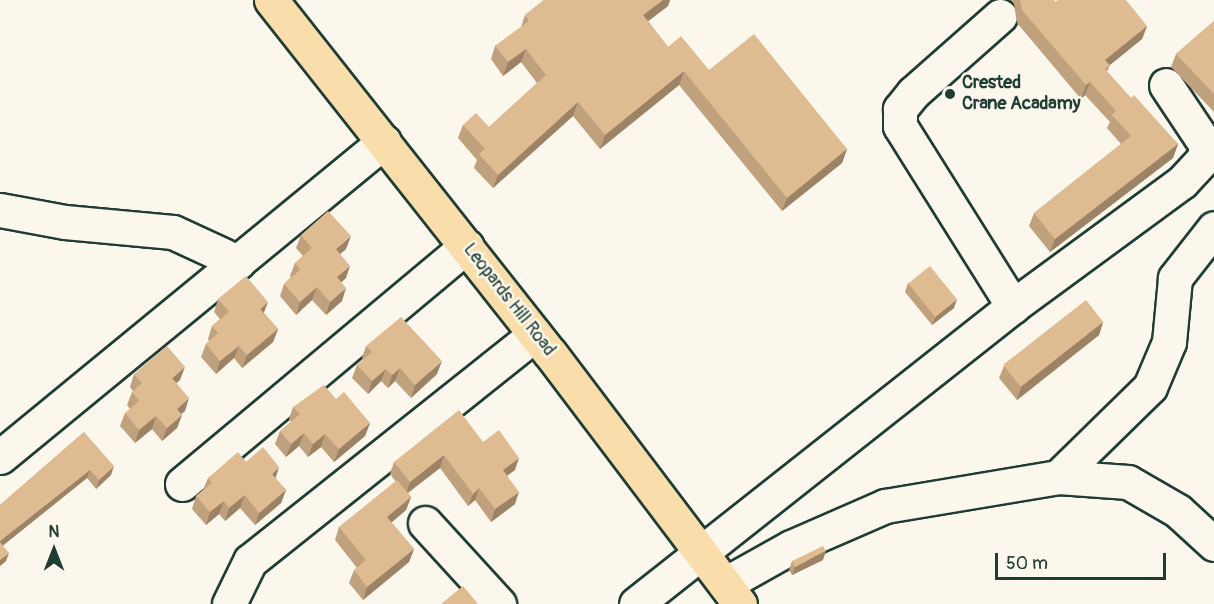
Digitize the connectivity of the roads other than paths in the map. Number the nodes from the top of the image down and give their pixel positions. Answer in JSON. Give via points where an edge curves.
{"nodes":[{"id":1,"x":271,"y":0,"type":"edge"},
{"id":2,"x":1000,"y":16,"type":"dead end"},
{"id":3,"x":1166,"y":85,"type":"dead end"},
{"id":4,"x":384,"y":142,"type":"junction"},
{"id":5,"x":0,"y":210,"type":"edge"},
{"id":6,"x":1214,"y":228,"type":"edge"},
{"id":7,"x":467,"y":246,"type":"junction"},
{"id":8,"x":238,"y":262,"type":"junction"},
{"id":9,"x":1013,"y":306,"type":"junction"},
{"id":10,"x":535,"y":334,"type":"junction"},
{"id":11,"x":0,"y":457,"type":"edge"},
{"id":12,"x":1058,"y":477,"type":"junction"},
{"id":13,"x":182,"y":484,"type":"dead end"},
{"id":14,"x":425,"y":523,"type":"dead end"},
{"id":15,"x":1214,"y":544,"type":"edge"},
{"id":16,"x":702,"y":551,"type":"junction"},
{"id":17,"x":732,"y":594,"type":"edge"},
{"id":18,"x":229,"y":604,"type":"edge"},
{"id":19,"x":499,"y":604,"type":"edge"},
{"id":20,"x":636,"y":604,"type":"edge"}],
"edges":[{"from":1,"to":4,"type":"main road","name":"Leopards Hill Road"},
{"from":2,"to":9,"type":"street","via":[[913,93],[900,108],[900,126]]},
{"from":3,"to":9,"type":"street","via":[[1206,145],[1204,158],[1182,182]]},
{"from":4,"to":7,"type":"main road","name":"Leopards Hill Road"},
{"from":4,"to":8,"type":"street"},
{"from":5,"to":8,"type":"street","via":[[65,222],[173,232]]},
{"from":6,"to":12,"type":"street","via":[[1175,278],[1169,342],[1150,387]]},
{"from":7,"to":10,"type":"main road","name":"Leopards Hill Road"},
{"from":7,"to":13,"type":"street"},
{"from":8,"to":11,"type":"street"},
{"from":9,"to":16,"type":"street"},
{"from":10,"to":16,"type":"main road","name":"Leopards Hill Road"},
{"from":10,"to":18,"type":"street","via":[[250,561]]},
{"from":12,"to":15,"type":"street","via":[[1128,482],[1178,511]]},
{"from":12,"to":17,"type":"street","via":[[885,506],[791,547]]},
{"from":14,"to":19,"type":"street"},
{"from":16,"to":17,"type":"main road","name":"Leopards Hill Road"},
{"from":16,"to":20,"type":"street"}]}
